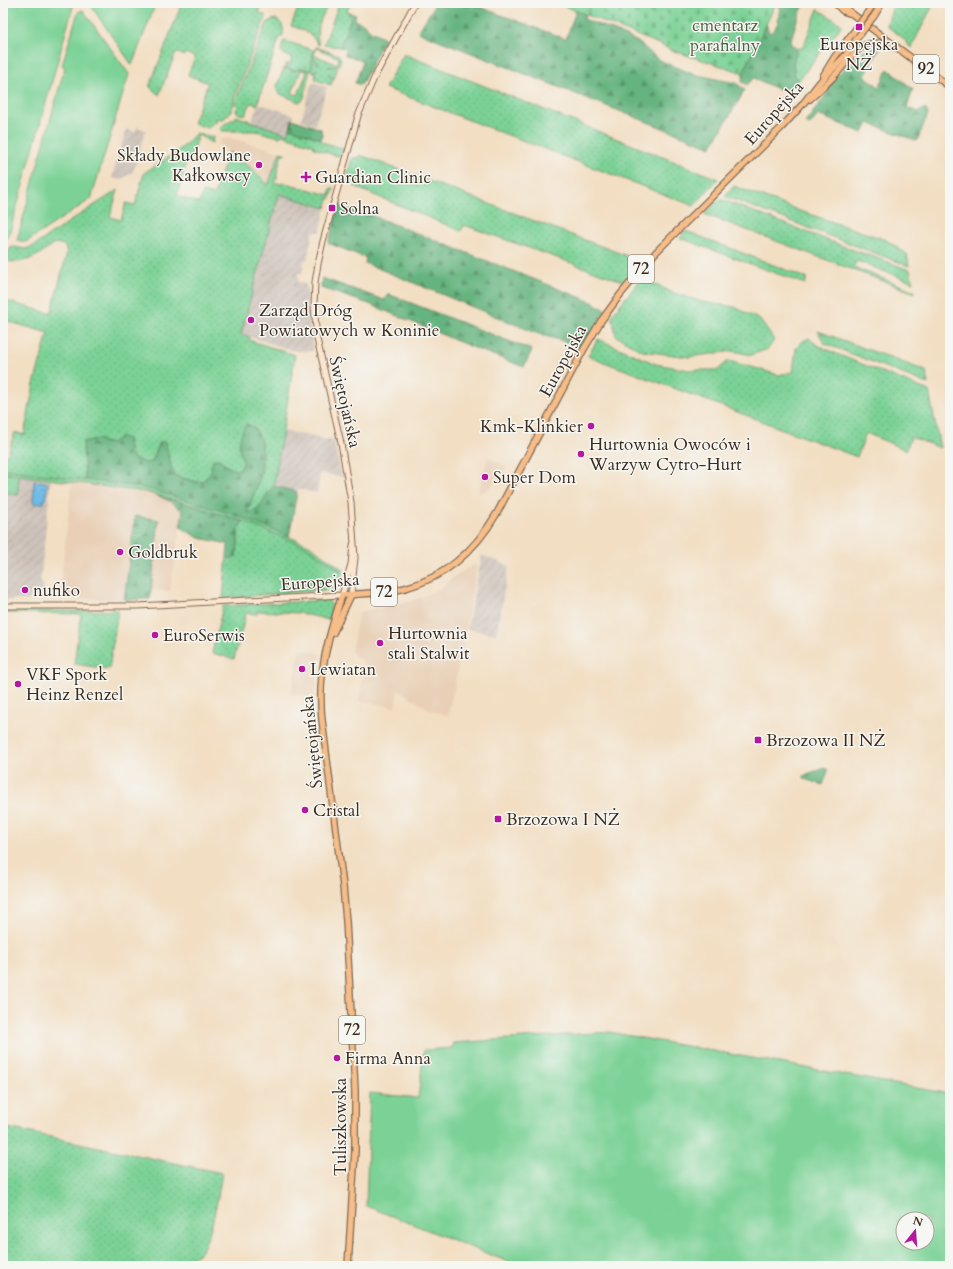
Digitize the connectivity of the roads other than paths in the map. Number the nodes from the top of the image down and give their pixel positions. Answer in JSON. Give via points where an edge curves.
{"nodes":[{"id":1,"x":415,"y":3,"type":"edge"},
{"id":2,"x":835,"y":3,"type":"edge"},
{"id":3,"x":842,"y":3,"type":"edge"},
{"id":4,"x":874,"y":3,"type":"edge"},
{"id":5,"x":882,"y":3,"type":"edge"},
{"id":6,"x":851,"y":13,"type":"junction"},
{"id":7,"x":902,"y":52,"type":"junction"},
{"id":8,"x":820,"y":82,"type":"junction"},
{"id":9,"x":950,"y":87,"type":"edge"},
{"id":10,"x":800,"y":107,"type":"junction"},
{"id":11,"x":354,"y":538,"type":"junction"},
{"id":12,"x":342,"y":595,"type":"junction"},
{"id":13,"x":351,"y":595,"type":"junction"},
{"id":14,"x":3,"y":606,"type":"edge"},
{"id":15,"x":330,"y":636,"type":"junction"},
{"id":16,"x":341,"y":869,"type":"joint"},
{"id":17,"x":348,"y":1266,"type":"edge"}],
"edges":[{"from":1,"to":11,"type":"street","name":"Świętojańska","via":[[375,76],[358,116],[323,241],[315,282],[314,311],[317,339],[344,457]]},
{"from":2,"to":6,"type":"main road","number":"92","via":[[844,11]]},
{"from":3,"to":6,"type":"main road","number":"92"},
{"from":4,"to":8,"type":"main road","name":"Europejska","number":"72","bridge":true},
{"from":5,"to":8,"type":"main road","name":"Europejska","number":"72","bridge":true,"via":[[845,56]]},
{"from":6,"to":7,"type":"main road","number":"92"},
{"from":7,"to":9,"type":"main road","number":"92"},
{"from":7,"to":10,"type":"main road","number":"72","via":[[880,43],[864,46]]},
{"from":8,"to":10,"type":"main road","name":"Europejska","number":"72"},
{"from":10,"to":13,"type":"main road","name":"Europejska","number":"72","via":[[656,252],[616,300],[584,349],[497,513],[474,546],[457,562],[416,585]]},
{"from":11,"to":12,"type":"street","name":"Świętojańska","via":[[351,564]]},
{"from":11,"to":13,"type":"street","name":"Świętojańska","via":[[355,564]]},
{"from":12,"to":13,"type":"main road","name":"Europejska","number":"72"},
{"from":12,"to":14,"type":"street","name":"Europejska","via":[[138,606]]},
{"from":12,"to":15,"type":"main road","name":"Świętojańska","number":"72"},
{"from":13,"to":15,"type":"main road","name":"Świętojańska","number":"72"},
{"from":15,"to":16,"type":"main road","name":"Świętojańska","number":"72","via":[[322,671],[320,699]]},
{"from":16,"to":17,"type":"main road","name":"Tuliszkowska","number":"72","via":[[355,1091],[354,1170]]}]}
